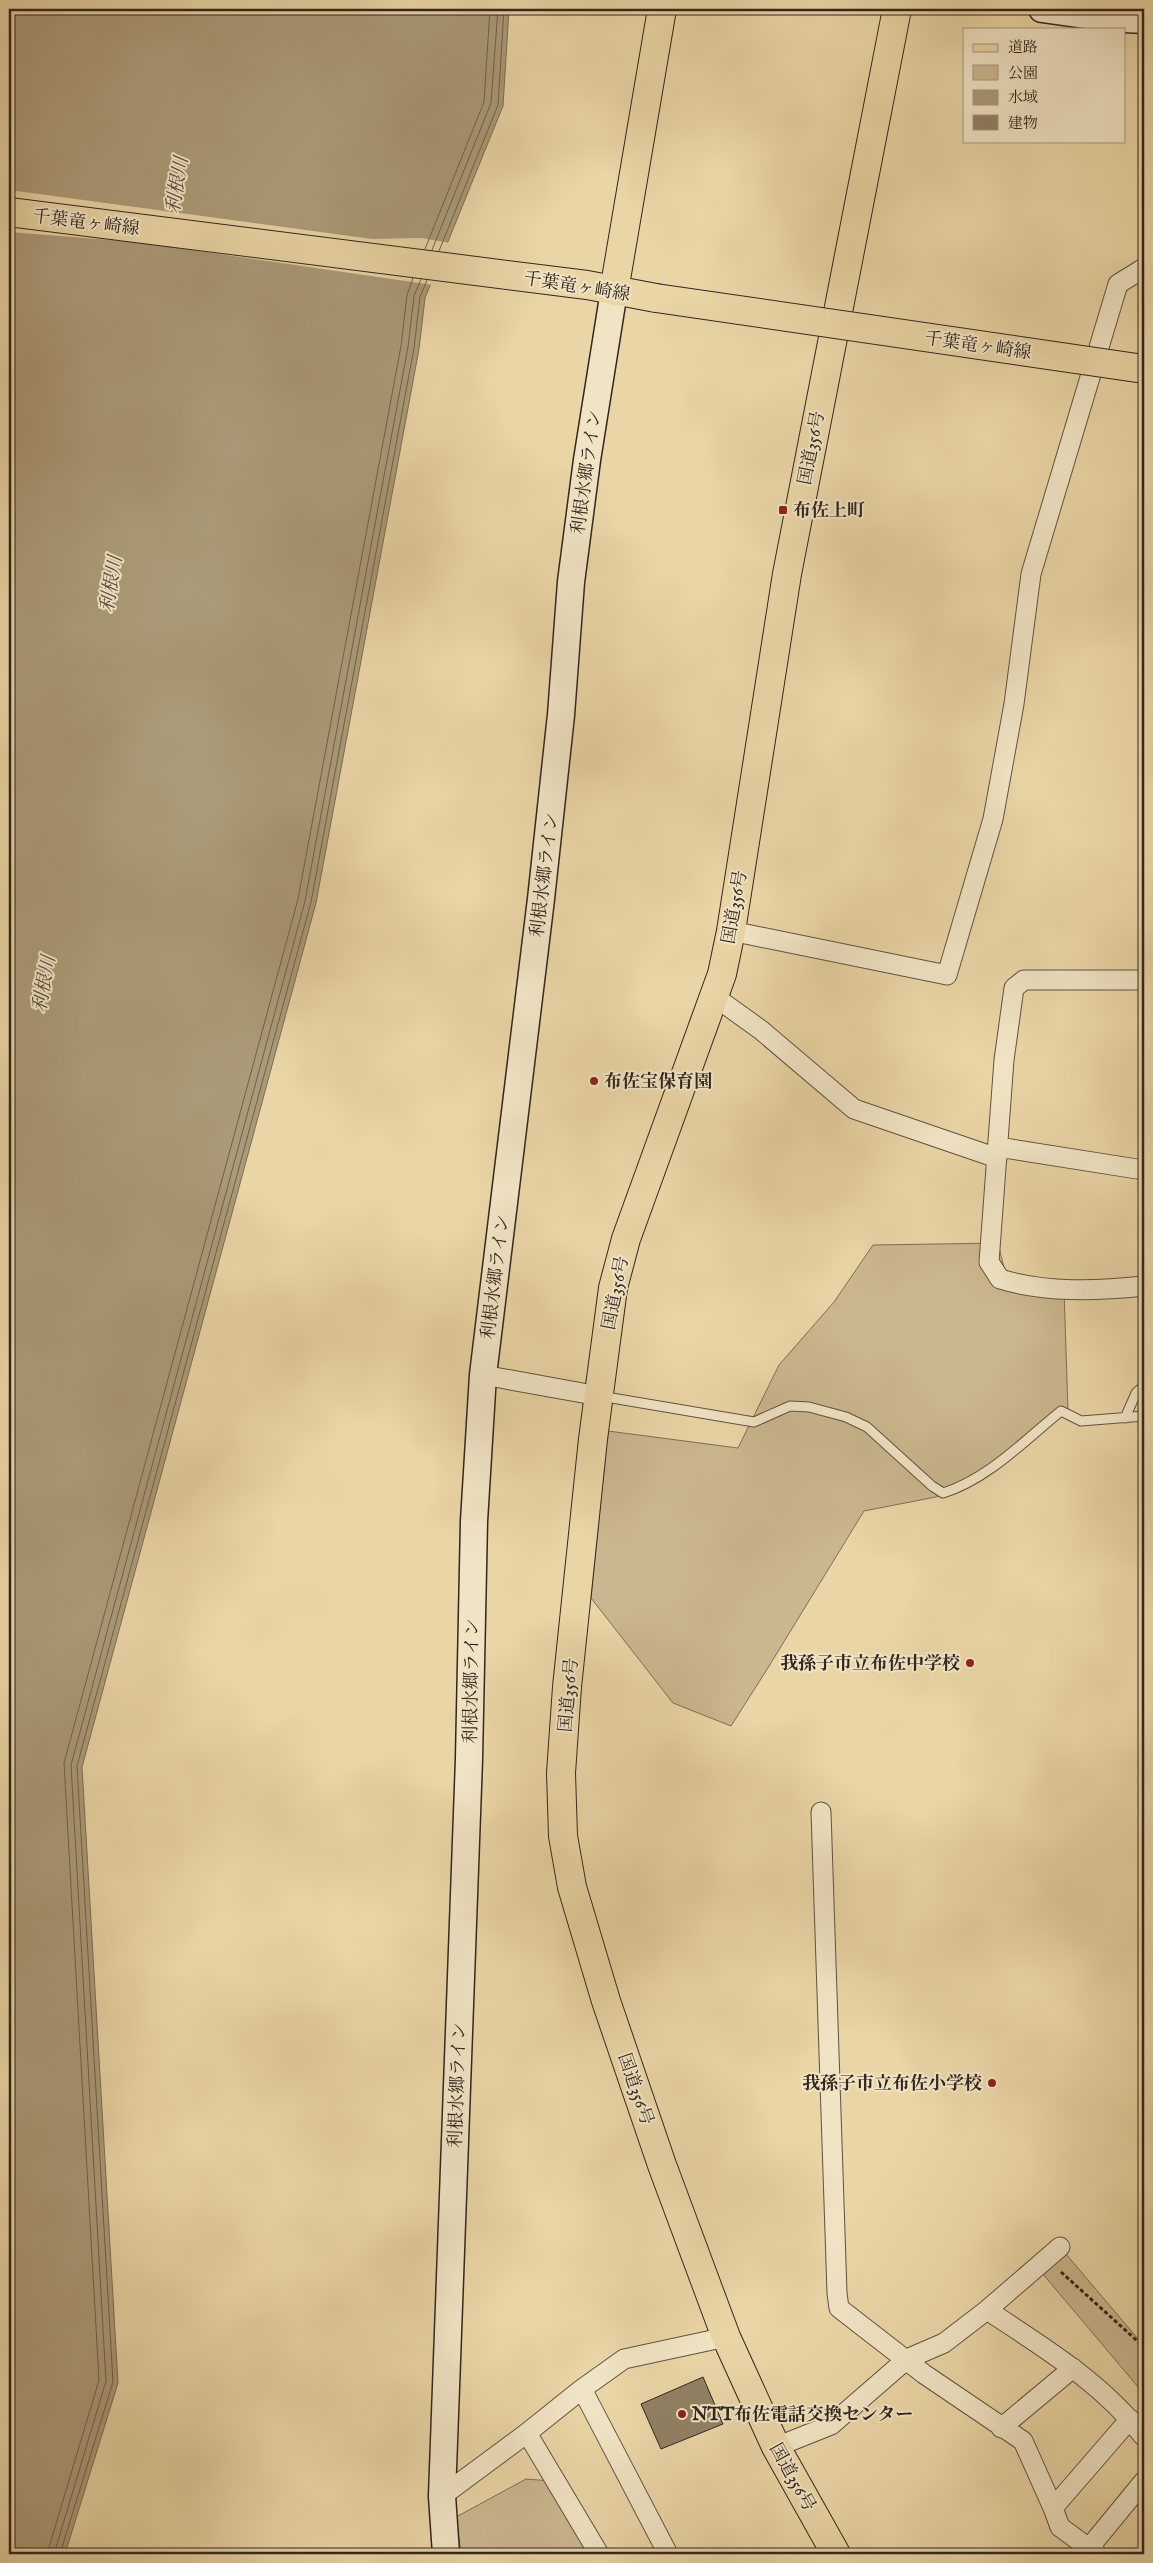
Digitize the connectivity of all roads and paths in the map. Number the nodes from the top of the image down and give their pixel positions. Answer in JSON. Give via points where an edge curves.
{"nodes":[{"id":1,"x":662,"y":9,"type":"edge"},
{"id":2,"x":897,"y":9,"type":"edge"},
{"id":3,"x":1042,"y":9,"type":"edge"},
{"id":4,"x":1144,"y":20,"type":"edge"},
{"id":5,"x":9,"y":212,"type":"edge"},
{"id":6,"x":1144,"y":268,"type":"edge"},
{"id":7,"x":614,"y":290,"type":"junction"},
{"id":8,"x":1144,"y":370,"type":"edge"},
{"id":9,"x":731,"y":931,"type":"junction"},
{"id":10,"x":1144,"y":980,"type":"edge"},
{"id":11,"x":715,"y":997,"type":"junction"},
{"id":12,"x":997,"y":1153,"type":"junction"},
{"id":13,"x":1136,"y":1169,"type":"dead end"},
{"id":14,"x":1144,"y":1286,"type":"edge"},
{"id":15,"x":483,"y":1375,"type":"junction"},
{"id":16,"x":1144,"y":1386,"type":"edge"},
{"id":17,"x":599,"y":1396,"type":"junction"},
{"id":18,"x":1144,"y":1416,"type":"edge"},
{"id":19,"x":1125,"y":1418,"type":"junction"},
{"id":20,"x":821,"y":1812,"type":"dead end"},
{"id":21,"x":1060,"y":2247,"type":"joint"},
{"id":22,"x":987,"y":2310,"type":"junction"},
{"id":23,"x":726,"y":2337,"type":"junction"},
{"id":24,"x":1144,"y":2347,"type":"edge"},
{"id":25,"x":907,"y":2359,"type":"junction"},
{"id":26,"x":1073,"y":2368,"type":"junction"},
{"id":27,"x":582,"y":2389,"type":"junction"},
{"id":28,"x":1130,"y":2418,"type":"junction"},
{"id":29,"x":1001,"y":2428,"type":"junction"},
{"id":30,"x":528,"y":2434,"type":"junction"},
{"id":31,"x":1144,"y":2437,"type":"edge"},
{"id":32,"x":776,"y":2447,"type":"junction"},
{"id":33,"x":1144,"y":2481,"type":"edge"},
{"id":34,"x":442,"y":2496,"type":"junction"},
{"id":35,"x":1053,"y":2508,"type":"junction"},
{"id":36,"x":1093,"y":2551,"type":"edge"},
{"id":37,"x":446,"y":2554,"type":"edge"},
{"id":38,"x":599,"y":2554,"type":"edge"},
{"id":39,"x":668,"y":2554,"type":"edge"},
{"id":40,"x":836,"y":2554,"type":"edge"}],
"edges":[{"from":1,"to":7,"type":"main road","name":"利根水郷ライン"},
{"from":2,"to":9,"type":"main road","name":"国道356号","via":[[787,574]]},
{"from":3,"to":4,"type":"main road"},
{"from":5,"to":7,"type":"main road","name":"千葉竜ヶ崎線"},
{"from":6,"to":9,"type":"street","via":[[1118,284],[1031,574],[1014,704],[993,819],[947,975]]},
{"from":7,"to":8,"type":"main road","name":"千葉竜ヶ崎線","bridge":true},
{"from":7,"to":15,"type":"main road","name":"利根水郷ライン","via":[[572,572],[562,715]]},
{"from":9,"to":11,"type":"main road","name":"国道356号"},
{"from":10,"to":12,"type":"street","via":[[1024,980],[1014,988],[1004,1060]]},
{"from":11,"to":12,"type":"street","via":[[761,1030],[854,1109]]},
{"from":11,"to":17,"type":"main road","name":"国道356号","via":[[626,1239],[613,1288]]},
{"from":12,"to":13,"type":"street"},
{"from":12,"to":14,"type":"street","via":[[989,1262],[1000,1279],[1032,1287],[1107,1290]]},
{"from":15,"to":17,"type":"street"},
{"from":15,"to":34,"type":"main road","name":"利根水郷ライン","via":[[474,1521],[470,1759]]},
{"from":16,"to":19,"type":"lane","via":[[1136,1393]]},
{"from":17,"to":19,"type":"lane","via":[[754,1422],[790,1406],[810,1407],[846,1417],[867,1427],[944,1493],[979,1477],[1061,1411],[1081,1421]]},
{"from":17,"to":23,"type":"main road","name":"国道356号","via":[[567,1687],[562,1773],[563,1836],[572,1887],[606,2001]]},
{"from":18,"to":19,"type":"lane"},
{"from":20,"to":25,"type":"street","via":[[836,2293],[839,2308]]},
{"from":21,"to":22,"type":"street"},
{"from":21,"to":24,"type":"path","via":[[1060,2270]]},
{"from":22,"to":25,"type":"street","via":[[944,2343]]},
{"from":22,"to":26,"type":"street"},
{"from":23,"to":27,"type":"street","via":[[624,2359]]},
{"from":23,"to":32,"type":"main road","name":"国道356号"},
{"from":25,"to":29,"type":"street"},
{"from":25,"to":32,"type":"street","via":[[831,2425]]},
{"from":26,"to":28,"type":"street"},
{"from":26,"to":29,"type":"street"},
{"from":27,"to":30,"type":"street"},
{"from":27,"to":39,"type":"street"},
{"from":28,"to":31,"type":"street"},
{"from":28,"to":35,"type":"street"},
{"from":29,"to":35,"type":"street","via":[[1023,2441]]},
{"from":30,"to":34,"type":"street"},
{"from":30,"to":38,"type":"street"},
{"from":32,"to":40,"type":"main road","name":"国道356号"},
{"from":33,"to":36,"type":"street"},
{"from":34,"to":37,"type":"main road","name":"利根水郷ライン"},
{"from":35,"to":36,"type":"street","via":[[1060,2527]]}]}
